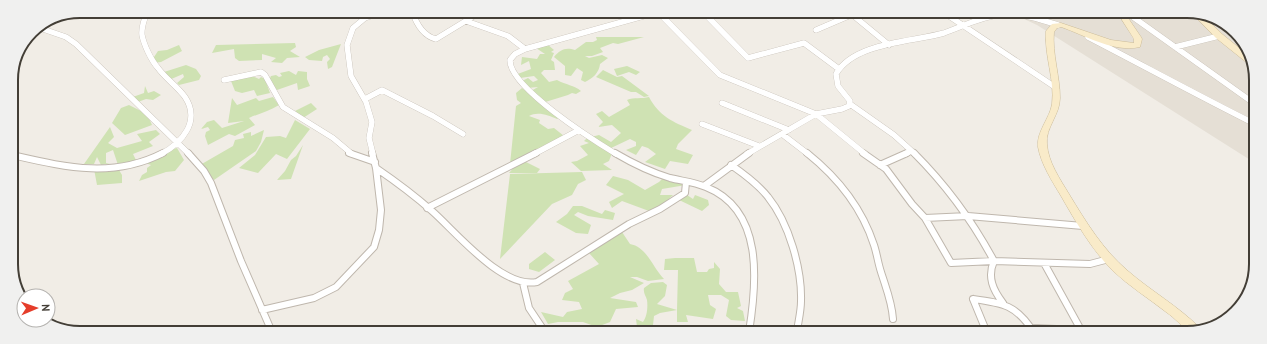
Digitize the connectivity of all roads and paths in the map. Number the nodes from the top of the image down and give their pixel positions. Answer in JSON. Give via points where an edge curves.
{"nodes":[{"id":1,"x":144,"y":18,"type":"edge"},
{"id":2,"x":366,"y":18,"type":"edge"},
{"id":3,"x":416,"y":18,"type":"edge"},
{"id":4,"x":471,"y":18,"type":"edge"},
{"id":5,"x":635,"y":18,"type":"edge"},
{"id":6,"x":664,"y":18,"type":"edge"},
{"id":7,"x":709,"y":18,"type":"edge"},
{"id":8,"x":840,"y":18,"type":"edge"},
{"id":9,"x":856,"y":18,"type":"edge"},
{"id":10,"x":952,"y":18,"type":"edge"},
{"id":11,"x":982,"y":18,"type":"edge"},
{"id":12,"x":1035,"y":18,"type":"edge"},
{"id":13,"x":1124,"y":18,"type":"edge"},
{"id":14,"x":1134,"y":18,"type":"edge"},
{"id":15,"x":1202,"y":20,"type":"edge"},
{"id":16,"x":466,"y":21,"type":"junction"},
{"id":17,"x":963,"y":25,"type":"junction"},
{"id":18,"x":1058,"y":25,"type":"junction"},
{"id":19,"x":44,"y":29,"type":"edge"},
{"id":20,"x":816,"y":30,"type":"dead end"},
{"id":21,"x":1082,"y":33,"type":"junction"},
{"id":22,"x":1219,"y":36,"type":"junction"},
{"id":23,"x":889,"y":45,"type":"junction"},
{"id":24,"x":1175,"y":47,"type":"junction"},
{"id":25,"x":525,"y":49,"type":"junction"},
{"id":26,"x":1245,"y":57,"type":"edge"},
{"id":27,"x":839,"y":69,"type":"junction"},
{"id":28,"x":224,"y":80,"type":"dead end"},
{"id":29,"x":1055,"y":87,"type":"junction"},
{"id":30,"x":365,"y":99,"type":"junction"},
{"id":31,"x":1249,"y":100,"type":"edge"},
{"id":32,"x":722,"y":103,"type":"dead end"},
{"id":33,"x":850,"y":104,"type":"junction"},
{"id":34,"x":816,"y":114,"type":"junction"},
{"id":35,"x":1249,"y":121,"type":"edge"},
{"id":36,"x":702,"y":124,"type":"dead end"},
{"id":37,"x":578,"y":130,"type":"junction"},
{"id":38,"x":789,"y":130,"type":"junction"},
{"id":39,"x":463,"y":134,"type":"dead end"},
{"id":40,"x":782,"y":134,"type":"junction"},
{"id":41,"x":178,"y":143,"type":"junction"},
{"id":42,"x":759,"y":146,"type":"junction"},
{"id":43,"x":911,"y":151,"type":"junction"},
{"id":44,"x":18,"y":157,"type":"edge"},
{"id":45,"x":731,"y":164,"type":"junction"},
{"id":46,"x":375,"y":165,"type":"junction"},
{"id":47,"x":880,"y":165,"type":"junction"},
{"id":48,"x":686,"y":182,"type":"junction"},
{"id":49,"x":704,"y":186,"type":"junction"},
{"id":50,"x":427,"y":208,"type":"junction"},
{"id":51,"x":968,"y":216,"type":"junction"},
{"id":52,"x":925,"y":218,"type":"junction"},
{"id":53,"x":1083,"y":226,"type":"junction"},
{"id":54,"x":1109,"y":260,"type":"junction"},
{"id":55,"x":994,"y":261,"type":"junction"},
{"id":56,"x":1044,"y":263,"type":"junction"},
{"id":57,"x":524,"y":283,"type":"junction"},
{"id":58,"x":1003,"y":303,"type":"junction"},
{"id":59,"x":262,"y":310,"type":"junction"},
{"id":60,"x":893,"y":319,"type":"dead end"},
{"id":61,"x":269,"y":326,"type":"edge"},
{"id":62,"x":541,"y":326,"type":"edge"},
{"id":63,"x":750,"y":326,"type":"edge"},
{"id":64,"x":798,"y":326,"type":"edge"},
{"id":65,"x":984,"y":326,"type":"edge"},
{"id":66,"x":1030,"y":326,"type":"edge"},
{"id":67,"x":1079,"y":326,"type":"edge"},
{"id":68,"x":1191,"y":326,"type":"edge"}],
"edges":[{"from":1,"to":41,"type":"street","via":[[142,34],[153,63],[183,94],[190,110],[189,127]]},
{"from":2,"to":30,"type":"street","via":[[352,28],[347,45],[351,76]]},
{"from":3,"to":16,"type":"street","via":[[426,36],[433,38]]},
{"from":4,"to":16,"type":"street"},
{"from":5,"to":25,"type":"street"},
{"from":6,"to":34,"type":"street","via":[[720,75]]},
{"from":7,"to":27,"type":"street","via":[[748,58],[804,43]]},
{"from":8,"to":20,"type":"street"},
{"from":9,"to":23,"type":"street"},
{"from":10,"to":17,"type":"street"},
{"from":11,"to":17,"type":"street"},
{"from":12,"to":18,"type":"street"},
{"from":13,"to":21,"type":"main road","via":[[1138,39],[1137,44],[1121,44]]},
{"from":14,"to":24,"type":"street"},
{"from":15,"to":22,"type":"main road"},
{"from":16,"to":25,"type":"street","via":[[508,36]]},
{"from":17,"to":23,"type":"street","via":[[944,33]]},
{"from":17,"to":29,"type":"street"},
{"from":18,"to":21,"type":"main road"},
{"from":18,"to":29,"type":"main road","via":[[1052,27],[1049,39]]},
{"from":19,"to":41,"type":"street","via":[[66,37],[76,44]]},
{"from":21,"to":35,"type":"street"},
{"from":22,"to":24,"type":"street"},
{"from":22,"to":26,"type":"main road"},
{"from":23,"to":27,"type":"street","via":[[860,54]]},
{"from":24,"to":31,"type":"street"},
{"from":25,"to":37,"type":"street","via":[[517,53],[510,62],[516,76],[548,108]]},
{"from":27,"to":33,"type":"street","via":[[836,81]]},
{"from":28,"to":46,"type":"street","via":[[261,72],[283,107],[334,138],[349,153]]},
{"from":29,"to":53,"type":"main road","via":[[1055,107],[1042,142],[1061,189]]},
{"from":30,"to":39,"type":"street","via":[[382,90]]},
{"from":30,"to":46,"type":"street","via":[[372,122],[369,138]]},
{"from":32,"to":38,"type":"street"},
{"from":33,"to":34,"type":"street","via":[[841,110]]},
{"from":33,"to":43,"type":"street"},
{"from":34,"to":38,"type":"street"},
{"from":34,"to":47,"type":"street"},
{"from":36,"to":42,"type":"street"},
{"from":37,"to":48,"type":"street","via":[[628,162]]},
{"from":37,"to":50,"type":"street"},
{"from":38,"to":40,"type":"street"},
{"from":40,"to":42,"type":"street"},
{"from":40,"to":60,"type":"street","via":[[821,164],[851,199],[873,243],[893,306]]},
{"from":41,"to":44,"type":"street","via":[[135,164],[110,169],[65,166]]},
{"from":41,"to":59,"type":"street","via":[[204,171],[211,183]]},
{"from":42,"to":45,"type":"street"},
{"from":43,"to":47,"type":"street"},
{"from":43,"to":51,"type":"street","via":[[930,168]]},
{"from":45,"to":49,"type":"street"},
{"from":45,"to":64,"type":"street","via":[[752,180],[769,198],[793,248],[801,299]]},
{"from":46,"to":50,"type":"street"},
{"from":46,"to":59,"type":"street","via":[[381,210],[374,247],[336,287],[314,298]]},
{"from":47,"to":52,"type":"street"},
{"from":48,"to":49,"type":"street"},
{"from":48,"to":57,"type":"street","via":[[685,193],[675,200],[629,224],[537,282]]},
{"from":49,"to":63,"type":"street","via":[[723,198],[737,212],[749,236],[756,286]]},
{"from":50,"to":57,"type":"street","via":[[478,254]]},
{"from":51,"to":52,"type":"street"},
{"from":51,"to":53,"type":"street"},
{"from":51,"to":55,"type":"street"},
{"from":52,"to":55,"type":"street","via":[[951,263]]},
{"from":53,"to":54,"type":"main road"},
{"from":54,"to":56,"type":"street","via":[[1090,264]]},
{"from":54,"to":68,"type":"main road"},
{"from":55,"to":56,"type":"street"},
{"from":55,"to":58,"type":"street","via":[[989,277]]},
{"from":56,"to":67,"type":"street"},
{"from":57,"to":62,"type":"street","via":[[529,308]]},
{"from":58,"to":65,"type":"street","via":[[973,299]]},
{"from":58,"to":66,"type":"street","via":[[1020,312]]},
{"from":59,"to":61,"type":"street"}]}
